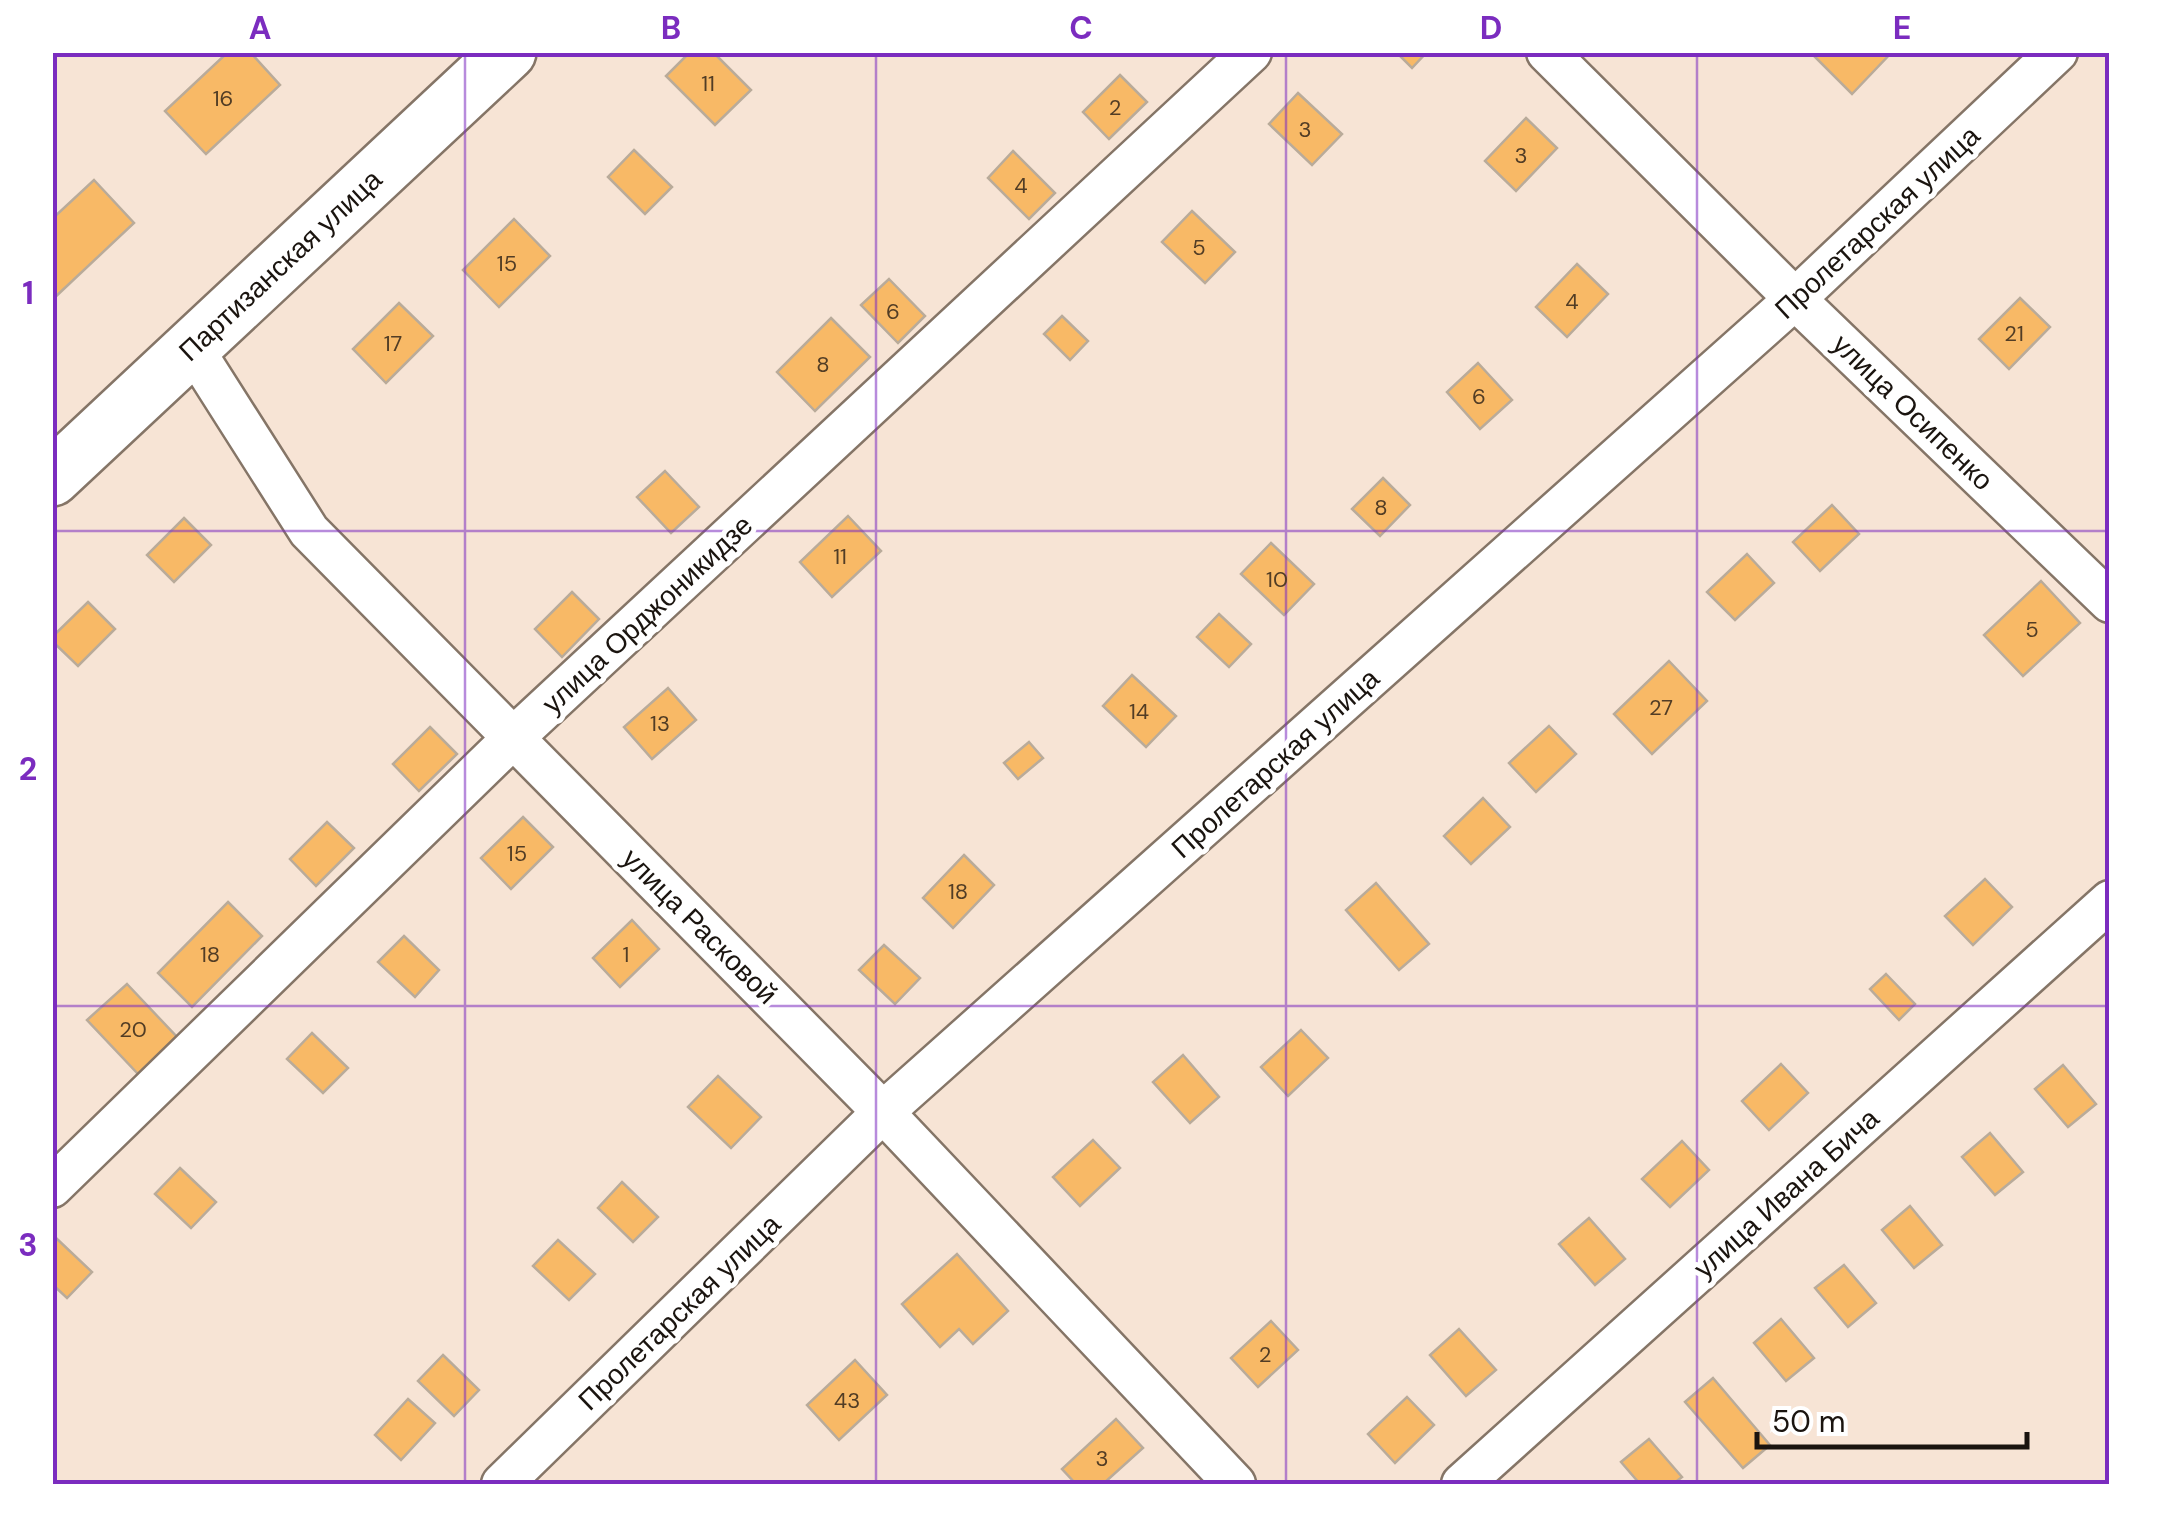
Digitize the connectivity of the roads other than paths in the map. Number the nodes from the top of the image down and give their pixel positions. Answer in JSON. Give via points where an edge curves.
{"nodes":[{"id":1,"x":508,"y":52,"type":"edge"},
{"id":2,"x":1252,"y":52,"type":"edge"},
{"id":3,"x":1546,"y":52,"type":"edge"},
{"id":4,"x":2058,"y":52,"type":"edge"},
{"id":5,"x":1796,"y":299,"type":"junction"},
{"id":6,"x":192,"y":346,"type":"junction"},
{"id":7,"x":52,"y":478,"type":"edge"},
{"id":8,"x":2110,"y":602,"type":"edge"},
{"id":9,"x":514,"y":738,"type":"junction"},
{"id":10,"x":2110,"y":901,"type":"edge"},
{"id":11,"x":883,"y":1112,"type":"junction"},
{"id":12,"x":52,"y":1188,"type":"edge"},
{"id":13,"x":502,"y":1484,"type":"edge"},
{"id":14,"x":1235,"y":1484,"type":"edge"},
{"id":15,"x":1462,"y":1484,"type":"edge"}],
"edges":[{"from":1,"to":6,"type":"main road","name":"Партизанская улица"},
{"from":2,"to":9,"type":"street","name":"улица Орджоникидзе"},
{"from":3,"to":5,"type":"street","name":"улица Осипенко"},
{"from":4,"to":5,"type":"street","name":"Пролетарская улица"},
{"from":5,"to":8,"type":"street","name":"улица Осипенко"},
{"from":5,"to":11,"type":"street","name":"Пролетарская улица"},
{"from":6,"to":7,"type":"main road","name":"Партизанская улица"},
{"from":6,"to":9,"type":"street","name":"улица Расковой","via":[[309,531]]},
{"from":9,"to":11,"type":"street","name":"улица Расковой"},
{"from":9,"to":12,"type":"street","name":"улица Орджоникидзе"},
{"from":10,"to":15,"type":"street","name":"улица Ивана Бича"},
{"from":11,"to":13,"type":"street","name":"Пролетарская улица"},
{"from":11,"to":14,"type":"street","name":"улица Расковой"}]}
